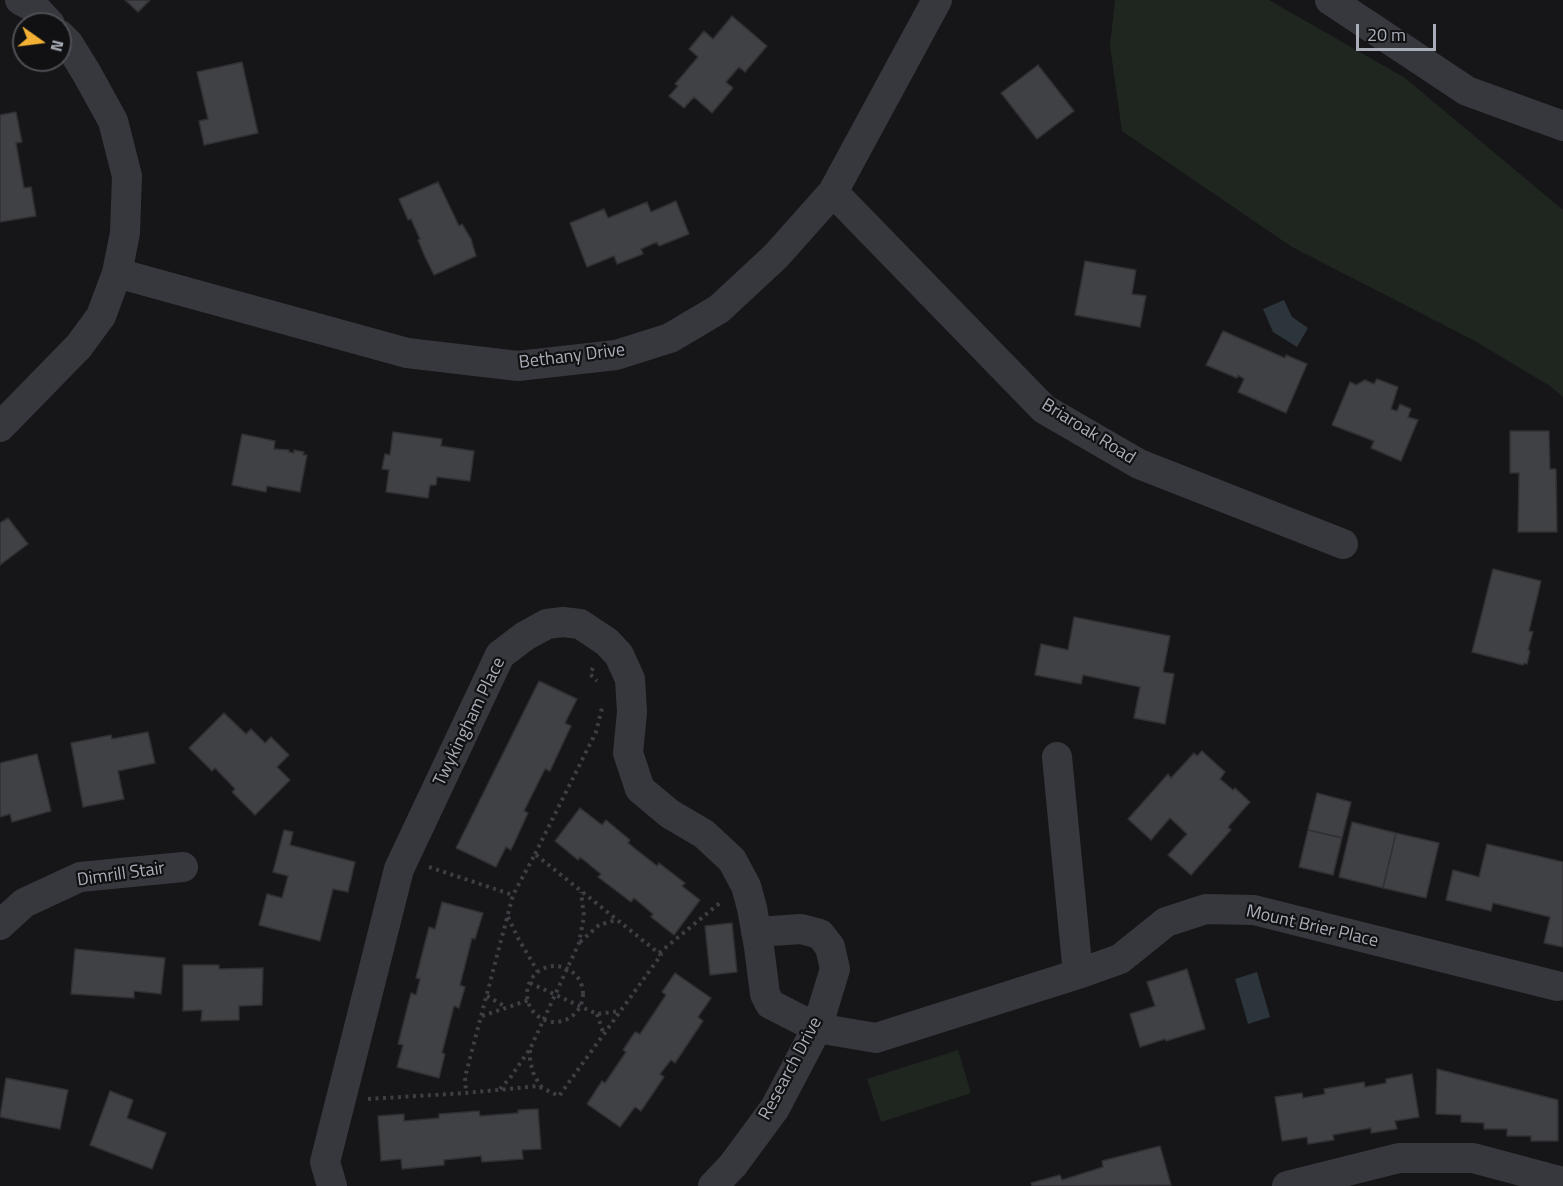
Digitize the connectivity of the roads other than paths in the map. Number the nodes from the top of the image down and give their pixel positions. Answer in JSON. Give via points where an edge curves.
{"nodes":[{"id":1,"x":20,"y":0,"type":"edge"},
{"id":2,"x":937,"y":0,"type":"edge"},
{"id":3,"x":1330,"y":0,"type":"edge"},
{"id":4,"x":39,"y":12,"type":"edge"},
{"id":5,"x":72,"y":49,"type":"edge"},
{"id":6,"x":1563,"y":126,"type":"edge"},
{"id":7,"x":833,"y":192,"type":"junction"},
{"id":8,"x":117,"y":273,"type":"junction"},
{"id":9,"x":0,"y":427,"type":"edge"},
{"id":10,"x":1343,"y":544,"type":"dead end"},
{"id":11,"x":1057,"y":757,"type":"dead end"},
{"id":12,"x":183,"y":867,"type":"dead end"},
{"id":13,"x":0,"y":925,"type":"edge"},
{"id":14,"x":756,"y":932,"type":"junction"},
{"id":15,"x":1078,"y":974,"type":"junction"},
{"id":16,"x":1557,"y":986,"type":"dead end"},
{"id":17,"x":817,"y":1028,"type":"junction"},
{"id":18,"x":1563,"y":1182,"type":"edge"},
{"id":19,"x":332,"y":1186,"type":"edge"},
{"id":20,"x":713,"y":1186,"type":"edge"},
{"id":21,"x":1287,"y":1186,"type":"edge"}],
"edges":[{"from":1,"to":4,"type":"street"},
{"from":2,"to":7,"type":"street","name":"Bethany Drive"},
{"from":3,"to":6,"type":"street","via":[[1467,91]]},
{"from":5,"to":8,"type":"street","via":[[113,121],[127,176],[125,232]]},
{"from":7,"to":8,"type":"street","name":"Bethany Drive","via":[[776,256],[719,309],[670,338],[616,355],[518,366],[407,353]]},
{"from":7,"to":10,"type":"street","name":"Briaroak Road","via":[[1044,409],[1139,464]]},
{"from":8,"to":9,"type":"street","via":[[101,316],[79,346]]},
{"from":11,"to":15,"type":"street"},
{"from":12,"to":13,"type":"street","name":"Dimrill Stair","via":[[80,877],[24,903]]},
{"from":14,"to":17,"type":"street","name":"Twykingham Place","via":[[770,1004]]},
{"from":14,"to":17,"type":"street","name":"Research Drive","via":[[801,929],[820,934],[830,947],[834,969]]},
{"from":14,"to":19,"type":"street","name":"Twykingham Place","via":[[744,883],[732,860],[704,834],[670,814],[640,789],[628,753],[630,679],[619,655],[580,624],[547,624],[525,636],[500,655],[399,869],[325,1162]]},
{"from":15,"to":16,"type":"street","name":"Mount Brier Place","via":[[1120,958],[1166,922],[1206,909],[1254,910]]},
{"from":15,"to":17,"type":"street","name":"Mount Brier Place","via":[[876,1038]]},
{"from":17,"to":20,"type":"street","name":"Research Drive","via":[[775,1108]]},
{"from":18,"to":21,"type":"street","via":[[1473,1158],[1400,1158]]}]}
